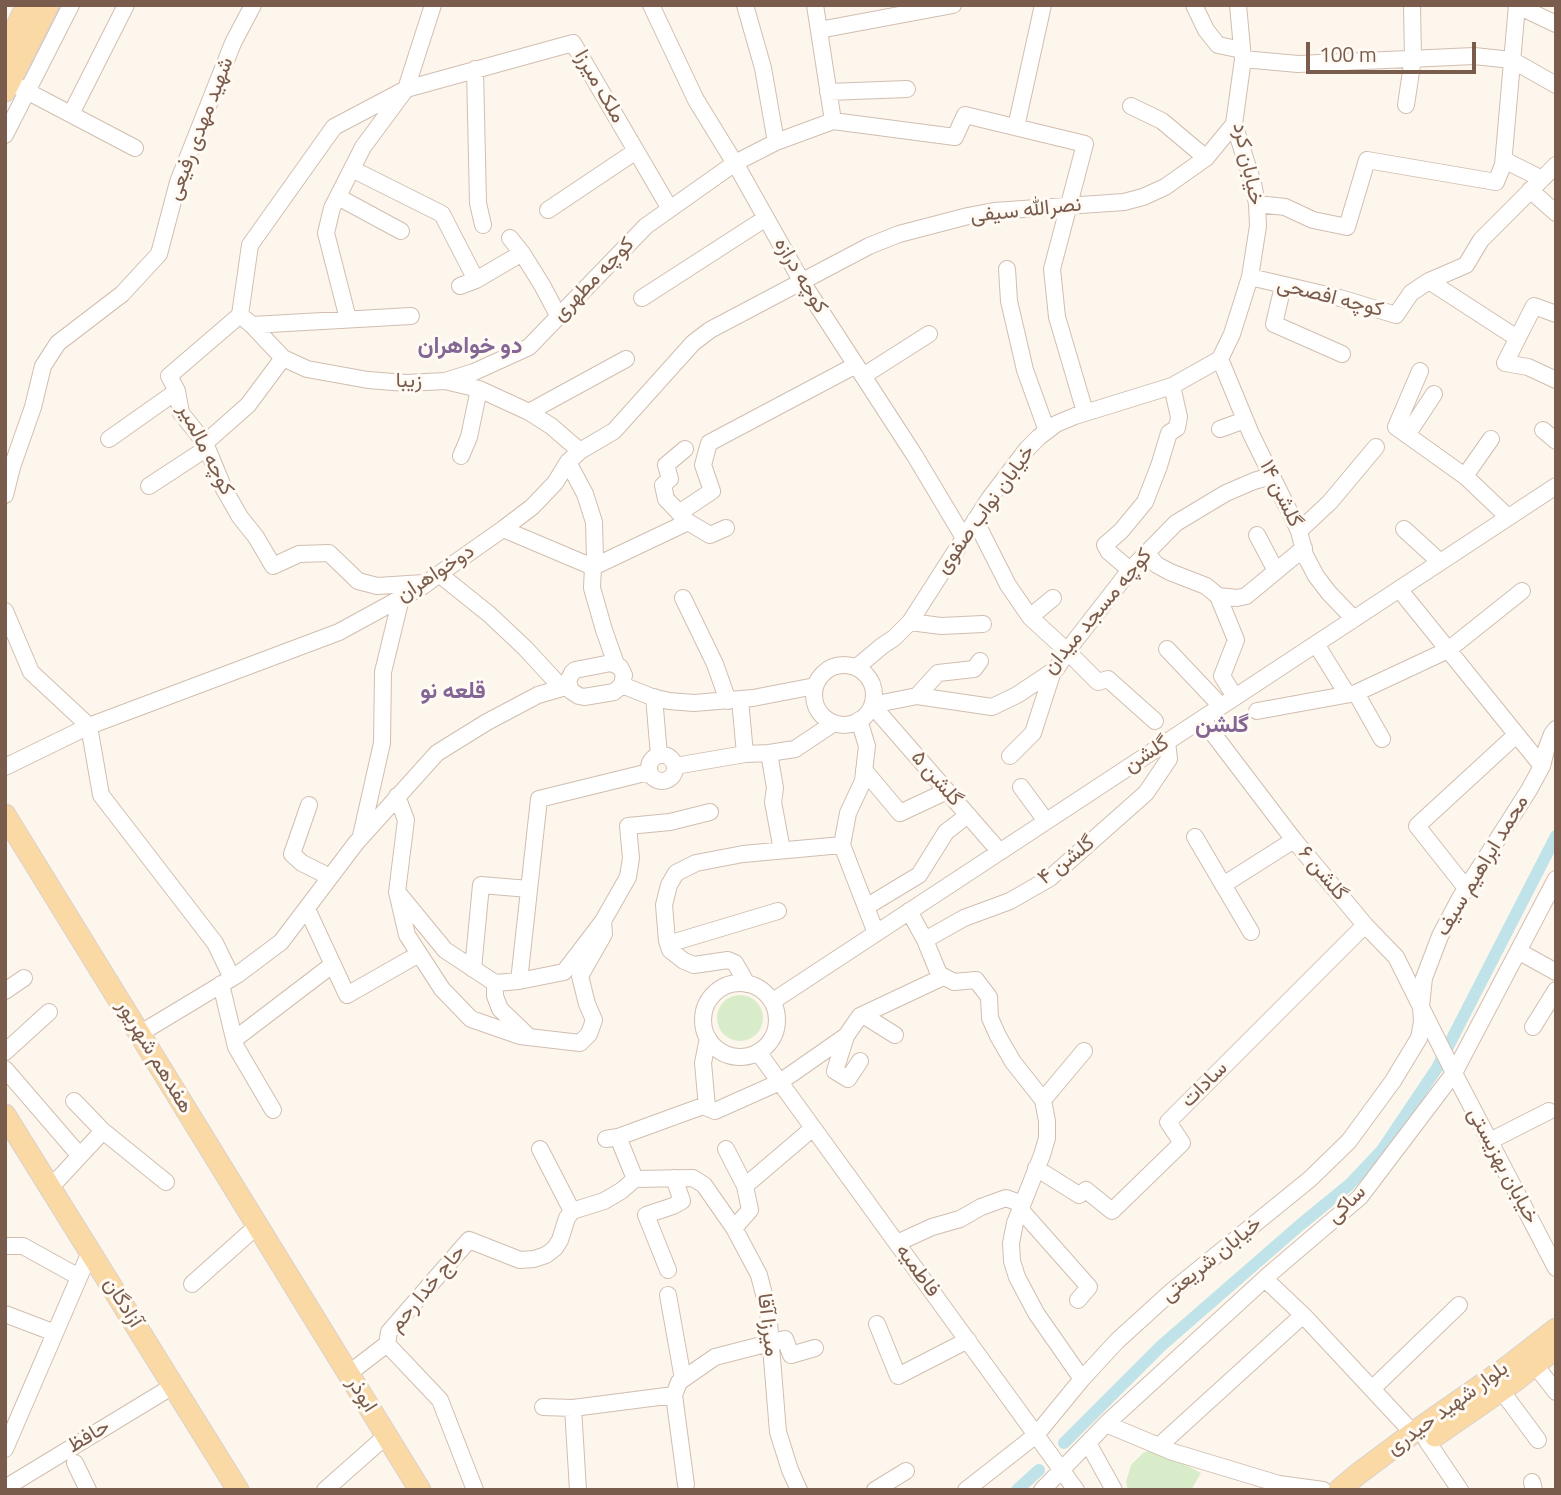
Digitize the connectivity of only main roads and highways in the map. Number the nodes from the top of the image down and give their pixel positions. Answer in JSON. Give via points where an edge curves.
{"nodes":[{"id":1,"x":27,"y":5,"type":"edge"},
{"id":2,"x":48,"y":5,"type":"edge"},
{"id":3,"x":5,"y":51,"type":"edge"},
{"id":4,"x":14,"y":88,"type":"edge"},
{"id":5,"x":5,"y":815,"type":"edge"},
{"id":6,"x":5,"y":1115,"type":"edge"},
{"id":7,"x":302,"y":1300,"type":"joint"},
{"id":8,"x":1556,"y":1329,"type":"edge"},
{"id":9,"x":1556,"y":1348,"type":"edge"},
{"id":10,"x":1420,"y":1437,"type":"junction"},
{"id":11,"x":238,"y":1490,"type":"edge"},
{"id":12,"x":419,"y":1490,"type":"edge"},
{"id":13,"x":1339,"y":1490,"type":"edge"},
{"id":14,"x":1359,"y":1490,"type":"edge"}],
"edges":[{"from":1,"to":3,"type":"main road"},
{"from":2,"to":4,"type":"main road"},
{"from":5,"to":7,"type":"main road","name":"هفدهم شهریور"},
{"from":6,"to":11,"type":"main road","name":"آزادگان"},
{"from":7,"to":12,"type":"main road","name":"ابوذر"},
{"from":8,"to":10,"type":"main road","name":"بلوار شهید حیدری"},
{"from":9,"to":10,"type":"main road","name":"بلوار شهید حیدری","via":[[1501,1390]]},
{"from":10,"to":13,"type":"main road","name":"بلوار شهید حیدری"},
{"from":10,"to":14,"type":"main road","name":"بلوار شهید حیدری"}]}
